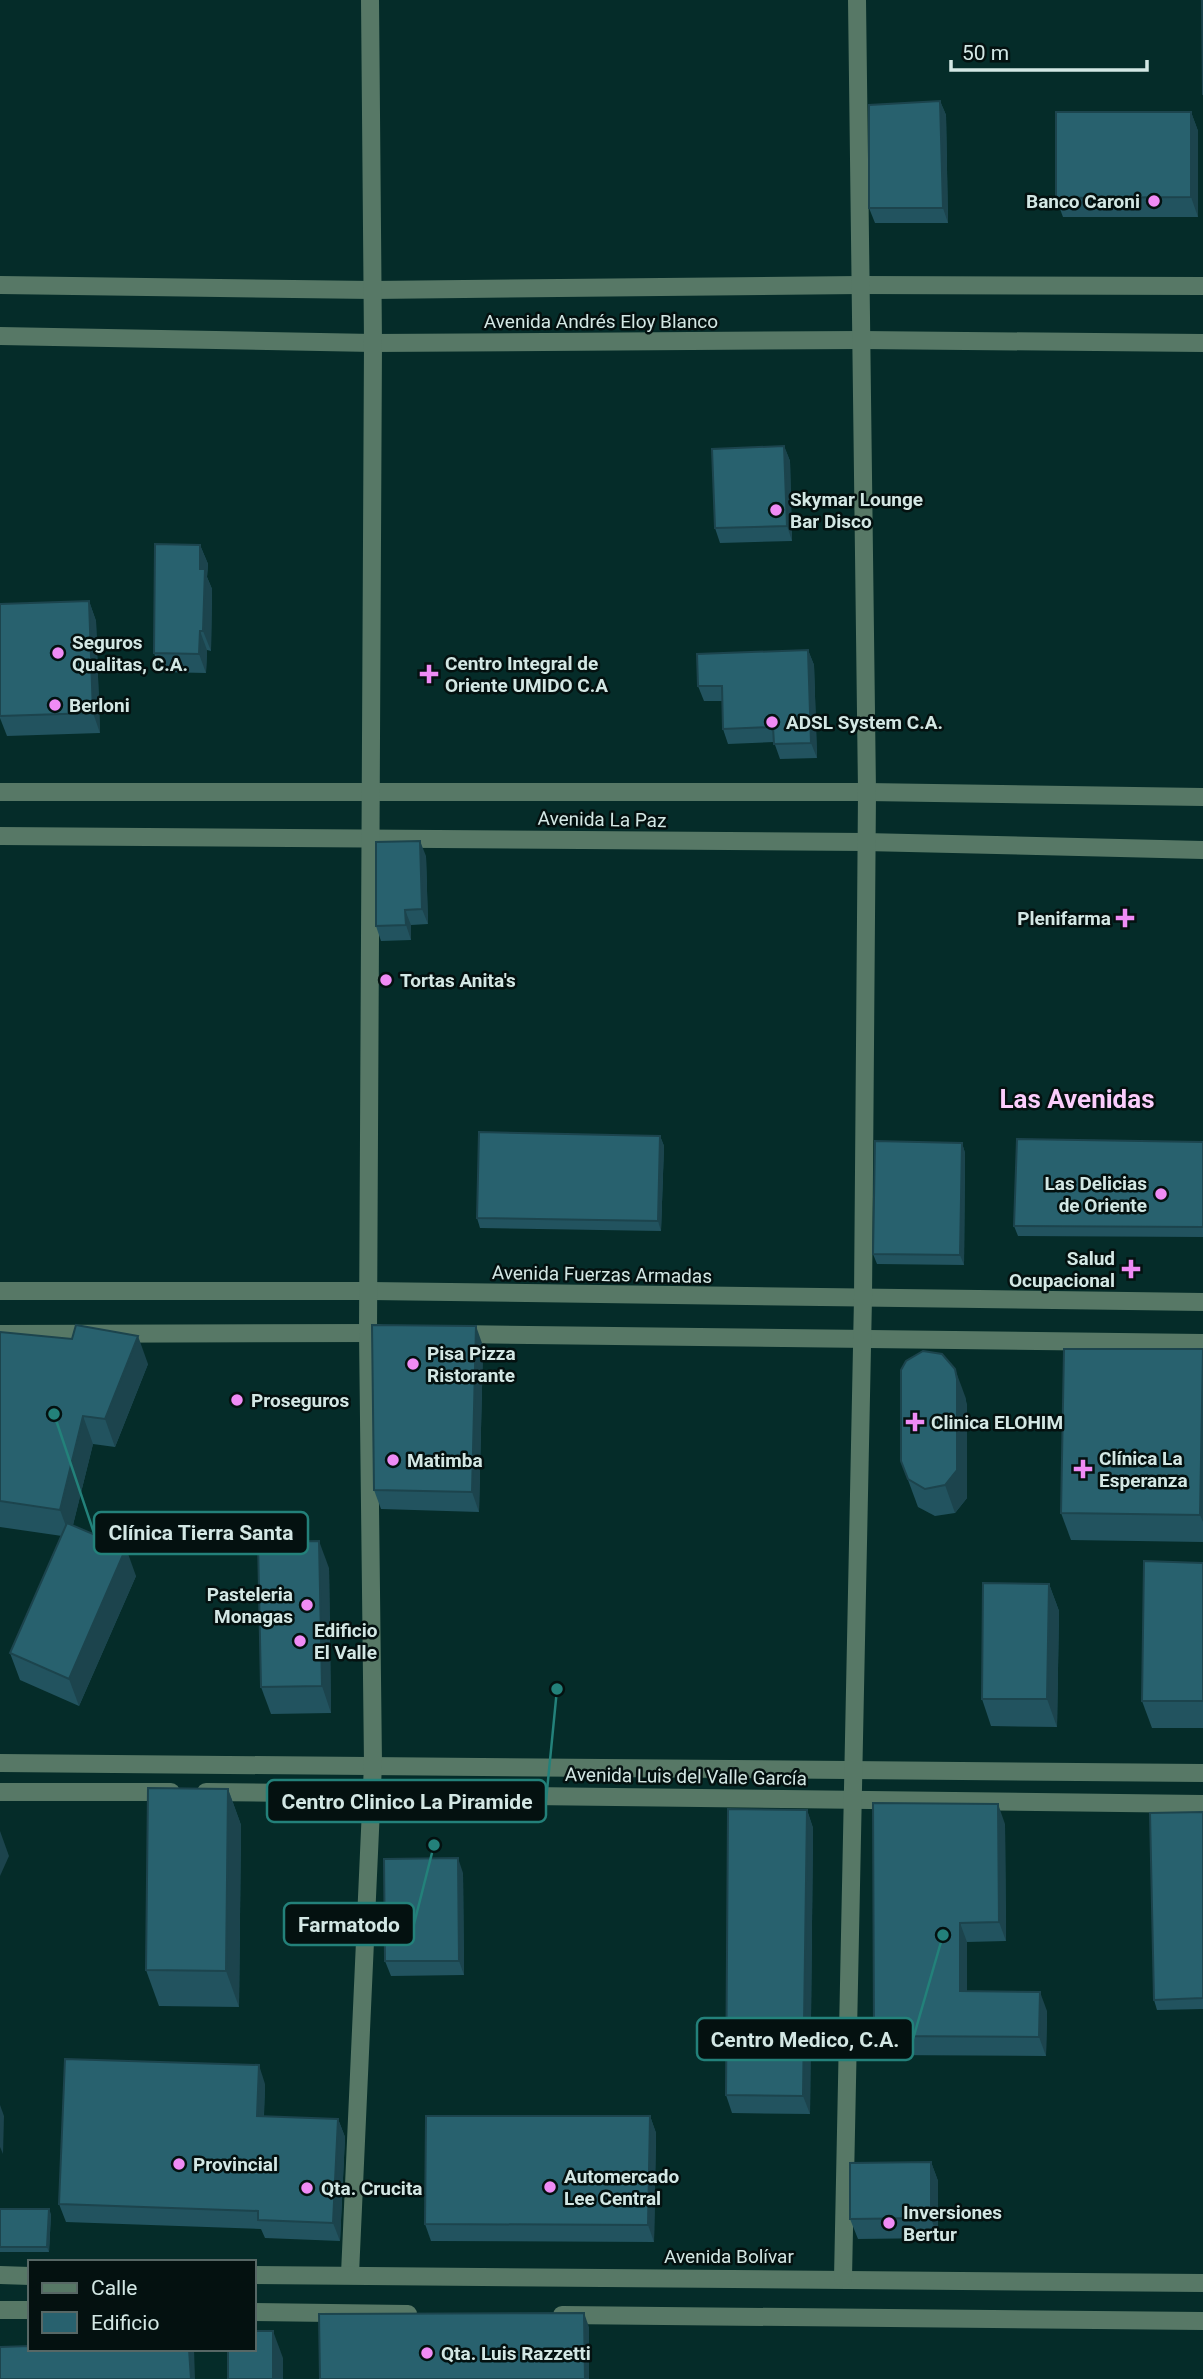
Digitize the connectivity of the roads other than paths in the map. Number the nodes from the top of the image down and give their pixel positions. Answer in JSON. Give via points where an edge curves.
{"nodes":[{"id":1,"x":370,"y":0,"type":"edge"},
{"id":2,"x":858,"y":0,"type":"edge"},
{"id":3,"x":0,"y":285,"type":"edge"},
{"id":4,"x":860,"y":285,"type":"junction"},
{"id":5,"x":1203,"y":286,"type":"edge"},
{"id":6,"x":372,"y":290,"type":"junction"},
{"id":7,"x":0,"y":336,"type":"edge"},
{"id":8,"x":861,"y":340,"type":"junction"},
{"id":9,"x":373,"y":343,"type":"junction"},
{"id":10,"x":1203,"y":343,"type":"edge"},
{"id":11,"x":0,"y":792,"type":"edge"},
{"id":12,"x":867,"y":792,"type":"junction"},
{"id":13,"x":371,"y":793,"type":"junction"},
{"id":14,"x":1203,"y":797,"type":"edge"},
{"id":15,"x":0,"y":836,"type":"edge"},
{"id":16,"x":371,"y":837,"type":"junction"},
{"id":17,"x":865,"y":842,"type":"junction"},
{"id":18,"x":1203,"y":850,"type":"edge"},
{"id":19,"x":0,"y":1291,"type":"edge"},
{"id":20,"x":370,"y":1291,"type":"junction"},
{"id":21,"x":863,"y":1298,"type":"junction"},
{"id":22,"x":1203,"y":1302,"type":"edge"},
{"id":23,"x":368,"y":1333,"type":"junction"},
{"id":24,"x":396,"y":1333,"type":"edge"},
{"id":25,"x":0,"y":1334,"type":"edge"},
{"id":26,"x":437,"y":1334,"type":"edge"},
{"id":27,"x":862,"y":1337,"type":"junction"},
{"id":28,"x":1203,"y":1343,"type":"edge"},
{"id":29,"x":0,"y":1763,"type":"edge"},
{"id":30,"x":373,"y":1764,"type":"junction"},
{"id":31,"x":853,"y":1771,"type":"junction"},
{"id":32,"x":1203,"y":1773,"type":"edge"},
{"id":33,"x":372,"y":1791,"type":"junction"},
{"id":34,"x":0,"y":1792,"type":"edge"},
{"id":35,"x":853,"y":1800,"type":"junction"},
{"id":36,"x":1203,"y":1804,"type":"edge"},
{"id":37,"x":349,"y":2274,"type":"junction"},
{"id":38,"x":0,"y":2275,"type":"edge"},
{"id":39,"x":256,"y":2275,"type":"edge"},
{"id":40,"x":28,"y":2276,"type":"edge"},
{"id":41,"x":844,"y":2278,"type":"junction"},
{"id":42,"x":1203,"y":2283,"type":"edge"},
{"id":43,"x":0,"y":2310,"type":"edge"},
{"id":44,"x":28,"y":2310,"type":"edge"},
{"id":45,"x":256,"y":2312,"type":"edge"},
{"id":46,"x":421,"y":2314,"type":"edge"},
{"id":47,"x":547,"y":2315,"type":"edge"},
{"id":48,"x":1203,"y":2321,"type":"edge"}],
"edges":[{"from":1,"to":6,"type":"street"},
{"from":2,"to":4,"type":"street"},
{"from":3,"to":6,"type":"street","name":"Avenida Andrés Eloy Blanco"},
{"from":4,"to":5,"type":"street","name":"Avenida Andrés Eloy Blanco"},
{"from":4,"to":6,"type":"street","name":"Avenida Andrés Eloy Blanco"},
{"from":4,"to":8,"type":"street"},
{"from":6,"to":9,"type":"street"},
{"from":7,"to":9,"type":"street","name":"Avenida Andrés Eloy Blanco"},
{"from":8,"to":9,"type":"street","name":"Avenida Andrés Eloy Blanco"},
{"from":8,"to":10,"type":"street","name":"Avenida Andrés Eloy Blanco"},
{"from":8,"to":12,"type":"street"},
{"from":9,"to":13,"type":"street"},
{"from":11,"to":13,"type":"street","name":"Avenida La Paz"},
{"from":12,"to":13,"type":"street","name":"Avenida La Paz"},
{"from":12,"to":14,"type":"street","name":"Avenida La Paz"},
{"from":12,"to":17,"type":"street"},
{"from":13,"to":16,"type":"street"},
{"from":15,"to":16,"type":"street","name":"Avenida La Paz"},
{"from":16,"to":17,"type":"street","name":"Avenida La Paz"},
{"from":16,"to":20,"type":"street"},
{"from":17,"to":18,"type":"street","name":"Avenida La Paz"},
{"from":17,"to":21,"type":"street"},
{"from":19,"to":20,"type":"street","name":"Avenida Fuerzas Armadas"},
{"from":20,"to":21,"type":"street","name":"Avenida Fuerzas Armadas"},
{"from":20,"to":23,"type":"street"},
{"from":21,"to":22,"type":"street","name":"Avenida Fuerzas Armadas"},
{"from":21,"to":27,"type":"street"},
{"from":23,"to":24,"type":"street"},
{"from":23,"to":25,"type":"street"},
{"from":23,"to":30,"type":"street"},
{"from":26,"to":27,"type":"street"},
{"from":27,"to":28,"type":"street"},
{"from":27,"to":31,"type":"street"},
{"from":29,"to":30,"type":"street","name":"Avenida Luis del Valle García"},
{"from":30,"to":31,"type":"street","name":"Avenida Luis del Valle García"},
{"from":30,"to":33,"type":"street"},
{"from":31,"to":32,"type":"street","name":"Avenida Luis del Valle García"},
{"from":31,"to":35,"type":"street"},
{"from":33,"to":34,"type":"street","name":"Avenida Luis del Valle García"},
{"from":33,"to":35,"type":"street","name":"Avenida Luis del Valle García"},
{"from":33,"to":37,"type":"street"},
{"from":35,"to":36,"type":"street","name":"Avenida Luis del Valle García"},
{"from":35,"to":41,"type":"street"},
{"from":37,"to":39,"type":"street","name":"Avenida Bolívar"},
{"from":37,"to":41,"type":"street","name":"Avenida Bolívar"},
{"from":38,"to":40,"type":"street"},
{"from":41,"to":42,"type":"street","name":"Avenida Bolívar"},
{"from":43,"to":44,"type":"street"},
{"from":45,"to":46,"type":"street"},
{"from":47,"to":48,"type":"street"}]}
